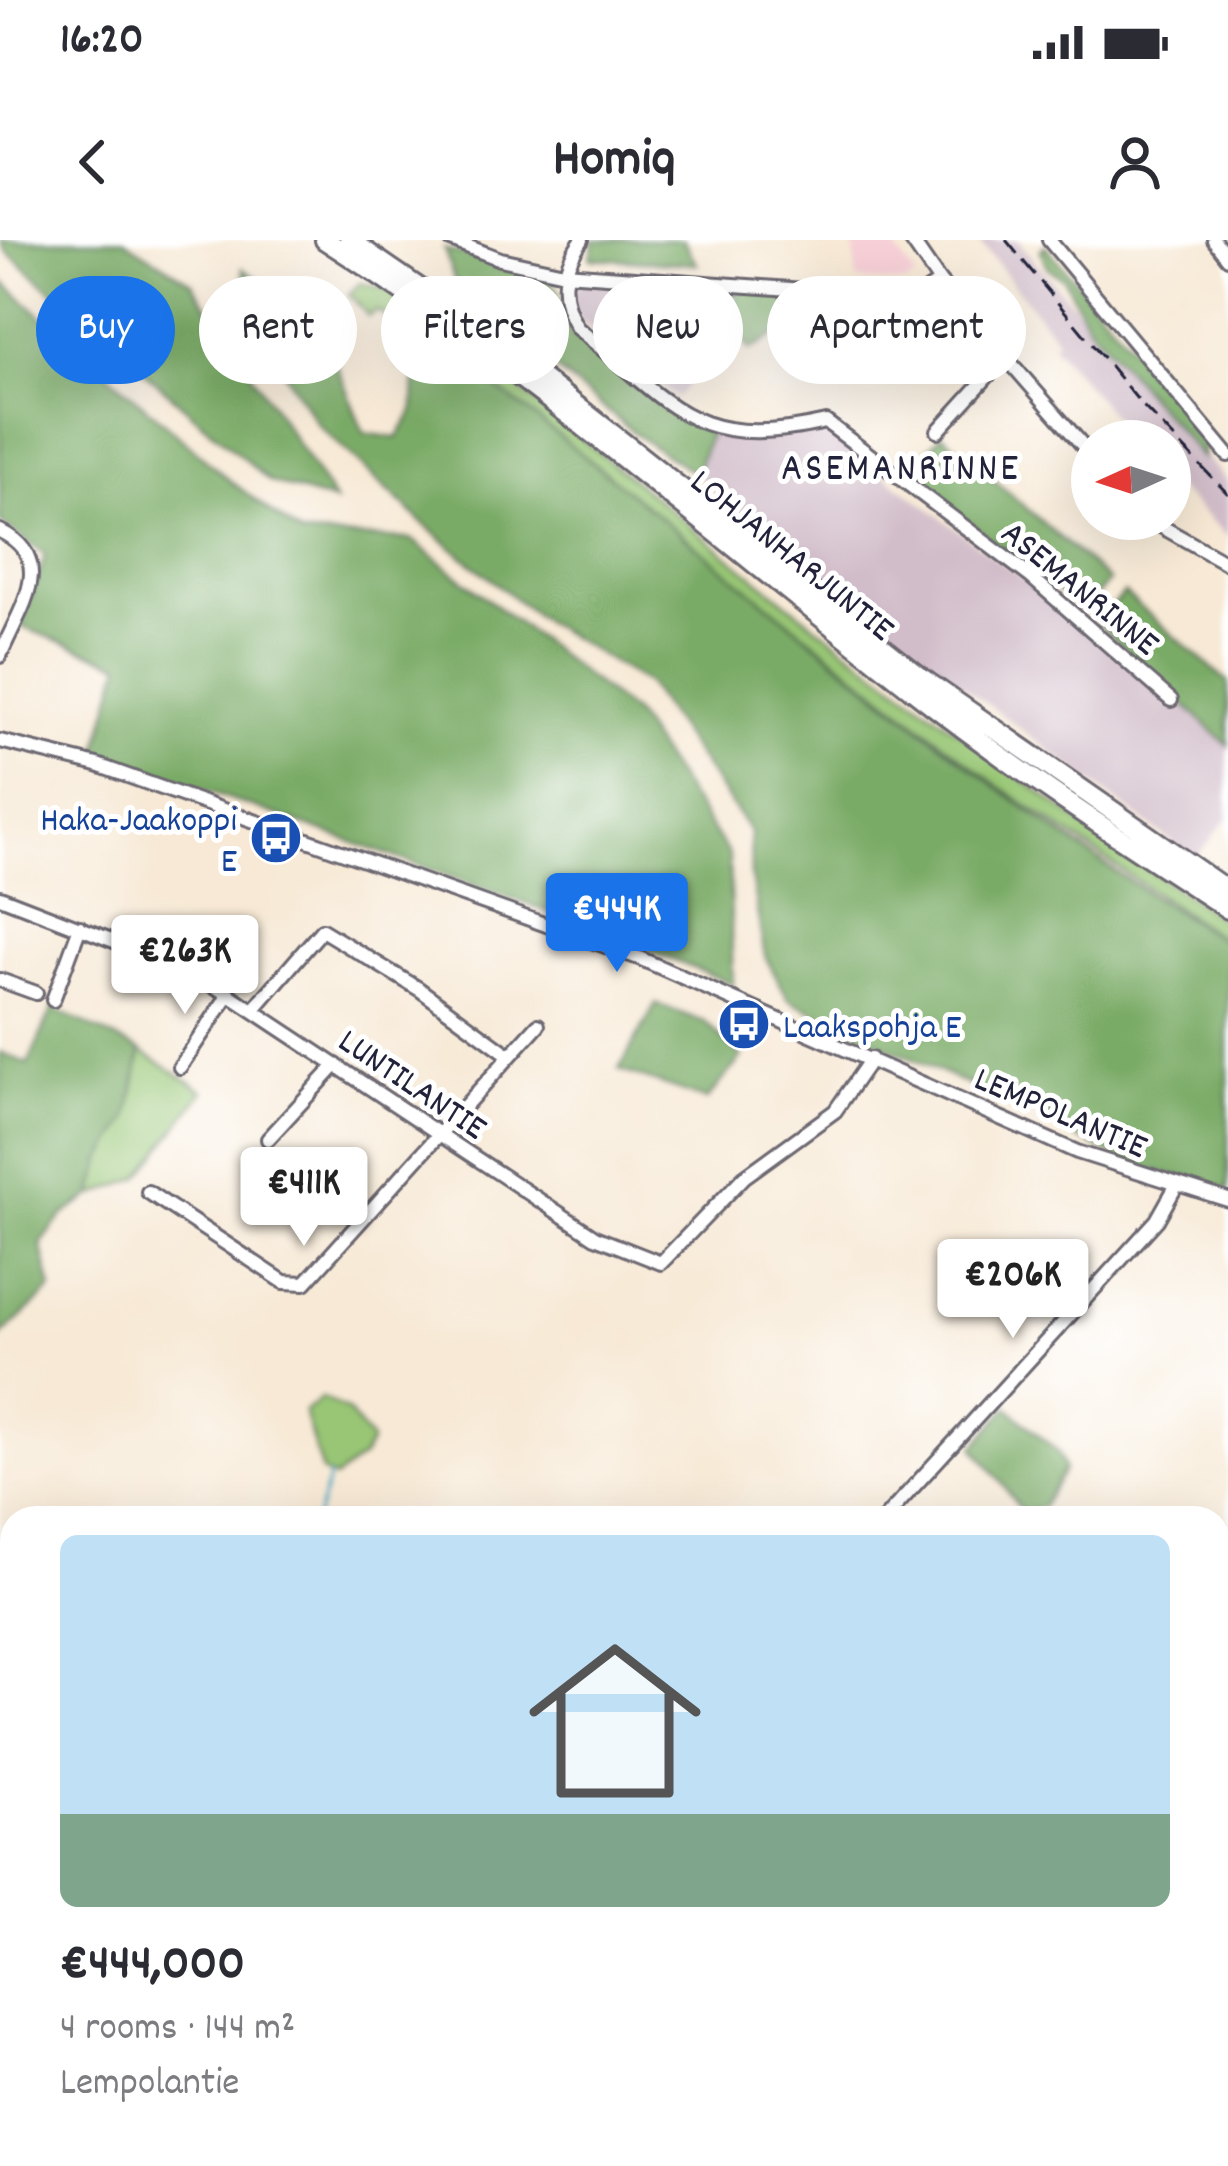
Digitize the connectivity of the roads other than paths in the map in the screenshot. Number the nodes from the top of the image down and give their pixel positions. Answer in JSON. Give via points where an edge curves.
{"nodes":[{"id":1,"x":325,"y":240,"type":"edge"},
{"id":2,"x":349,"y":240,"type":"edge"},
{"id":3,"x":452,"y":240,"type":"edge"},
{"id":4,"x":582,"y":240,"type":"edge"},
{"id":5,"x":911,"y":240,"type":"edge"},
{"id":6,"x":1049,"y":240,"type":"edge"},
{"id":7,"x":1214,"y":240,"type":"edge"},
{"id":8,"x":1228,"y":257,"type":"edge"},
{"id":9,"x":564,"y":273,"type":"junction"},
{"id":10,"x":936,"y":276,"type":"edge"},
{"id":11,"x":767,"y":287,"type":"edge"},
{"id":12,"x":1026,"y":379,"type":"edge"},
{"id":13,"x":980,"y":384,"type":"edge"},
{"id":14,"x":938,"y":430,"type":"dead end"},
{"id":15,"x":1071,"y":432,"type":"edge"},
{"id":16,"x":1228,"y":455,"type":"edge"},
{"id":17,"x":0,"y":531,"type":"edge"},
{"id":18,"x":1185,"y":540,"type":"edge"},
{"id":19,"x":1228,"y":564,"type":"edge"},
{"id":20,"x":0,"y":656,"type":"edge"},
{"id":21,"x":1171,"y":700,"type":"dead end"},
{"id":22,"x":0,"y":742,"type":"edge"},
{"id":23,"x":1228,"y":891,"type":"edge"},
{"id":24,"x":0,"y":897,"type":"edge"},
{"id":25,"x":1228,"y":909,"type":"edge"},
{"id":26,"x":80,"y":927,"type":"junction"},
{"id":27,"x":0,"y":980,"type":"edge"},
{"id":28,"x":36,"y":993,"type":"dead end"},
{"id":29,"x":229,"y":994,"type":"junction"},
{"id":30,"x":53,"y":1000,"type":"dead end"},
{"id":31,"x":253,"y":1010,"type":"junction"},
{"id":32,"x":538,"y":1025,"type":"dead end"},
{"id":33,"x":509,"y":1055,"type":"junction"},
{"id":34,"x":871,"y":1059,"type":"junction"},
{"id":35,"x":336,"y":1065,"type":"junction"},
{"id":36,"x":180,"y":1067,"type":"dead end"},
{"id":37,"x":436,"y":1136,"type":"junction"},
{"id":38,"x":268,"y":1139,"type":"dead end"},
{"id":39,"x":1175,"y":1188,"type":"junction"},
{"id":40,"x":148,"y":1192,"type":"dead end"},
{"id":41,"x":1228,"y":1200,"type":"edge"},
{"id":42,"x":896,"y":1506,"type":"edge"}],
"edges":[{"from":1,"to":25,"type":"highway","name":"LOHJANHARJUNTIE","via":[[463,332],[915,692]]},
{"from":2,"to":23,"type":"highway","name":"LOHJANHARJUNTIE","via":[[550,383],[923,680]]},
{"from":3,"to":9,"type":"street"},
{"from":4,"to":9,"type":"street"},
{"from":5,"to":10,"type":"street"},
{"from":6,"to":16,"type":"street"},
{"from":7,"to":8,"type":"street"},
{"from":9,"to":11,"type":"street"},
{"from":9,"to":21,"type":"street","name":"ASEMANRINNE","via":[[566,309],[577,328],[699,425],[758,434],[826,422],[1031,578]]},
{"from":12,"to":15,"type":"street"},
{"from":13,"to":14,"type":"street"},
{"from":17,"to":20,"type":"street","via":[[33,557]]},
{"from":18,"to":19,"type":"street"},
{"from":22,"to":34,"type":"street","name":"LEMPOLANTIE","via":[[98,765],[578,935]]},
{"from":24,"to":26,"type":"street","name":"LUNTILANTIE"},
{"from":26,"to":29,"type":"street","name":"LUNTILANTIE"},
{"from":26,"to":30,"type":"street"},
{"from":27,"to":28,"type":"street"},
{"from":29,"to":31,"type":"street","name":"LUNTILANTIE"},
{"from":29,"to":36,"type":"street"},
{"from":31,"to":33,"type":"street","via":[[322,930]]},
{"from":31,"to":35,"type":"street","name":"LUNTILANTIE"},
{"from":32,"to":33,"type":"street"},
{"from":33,"to":37,"type":"street"},
{"from":34,"to":37,"type":"street","name":"LUNTILANTIE","via":[[835,1111],[744,1178],[661,1263],[595,1237]]},
{"from":34,"to":39,"type":"street","name":"LEMPOLANTIE"},
{"from":35,"to":37,"type":"street","name":"LUNTILANTIE"},
{"from":35,"to":38,"type":"street"},
{"from":37,"to":40,"type":"street","via":[[304,1283],[284,1282]]},
{"from":39,"to":41,"type":"street","name":"LEMPOLANTIE"},
{"from":39,"to":42,"type":"street","via":[[1157,1220]]}]}
